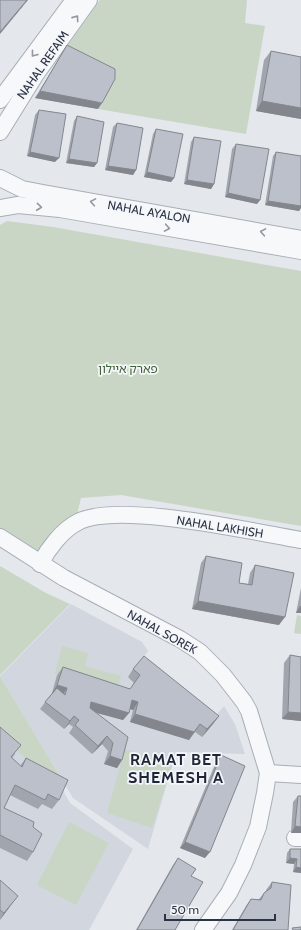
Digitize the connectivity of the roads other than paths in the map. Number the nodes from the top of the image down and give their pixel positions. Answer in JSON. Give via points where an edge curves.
{"nodes":[{"id":1,"x":74,"y":0,"type":"edge"},
{"id":2,"x":89,"y":0,"type":"edge"},
{"id":3,"x":0,"y":100,"type":"edge"},
{"id":4,"x":0,"y":132,"type":"edge"},
{"id":5,"x":0,"y":178,"type":"edge"},
{"id":6,"x":0,"y":208,"type":"edge"},
{"id":7,"x":301,"y":239,"type":"edge"},
{"id":8,"x":301,"y":251,"type":"edge"},
{"id":9,"x":0,"y":537,"type":"edge"},
{"id":10,"x":301,"y":540,"type":"edge"},
{"id":11,"x":40,"y":564,"type":"junction"},
{"id":12,"x":268,"y":773,"type":"junction"},
{"id":13,"x":301,"y":775,"type":"edge"},
{"id":14,"x":219,"y":910,"type":"junction"},
{"id":15,"x":203,"y":930,"type":"edge"},
{"id":16,"x":214,"y":930,"type":"edge"}],
"edges":[{"from":1,"to":3,"type":"street","name":"NAHAL REFAIM","one_way":true},
{"from":4,"to":2,"type":"street","name":"NAHAL REFAIM","one_way":true,"via":[[36,74]]},
{"from":7,"to":5,"type":"street","name":"NAHAL AYALON","one_way":true,"via":[[43,194],[22,189]]},
{"from":6,"to":8,"type":"street","name":"NAHAL AYALON","one_way":true,"via":[[18,205],[60,209]]},
{"from":9,"to":11,"type":"street","name":"NAHAL SOREK"},
{"from":10,"to":11,"type":"street","name":"NAHAL LAKHISH","via":[[136,515],[101,515],[78,522],[49,547]]},
{"from":11,"to":12,"type":"street","name":"NAHAL SOREK","via":[[200,652],[223,675],[244,702],[264,754]]},
{"from":12,"to":13,"type":"street"},
{"from":12,"to":14,"type":"street","name":"NAHAL SOREK","via":[[258,826],[251,846]]},
{"from":14,"to":15,"type":"street","name":"NAHAL SOREK"},
{"from":14,"to":16,"type":"street","name":"NAHAL SOREK"}]}
